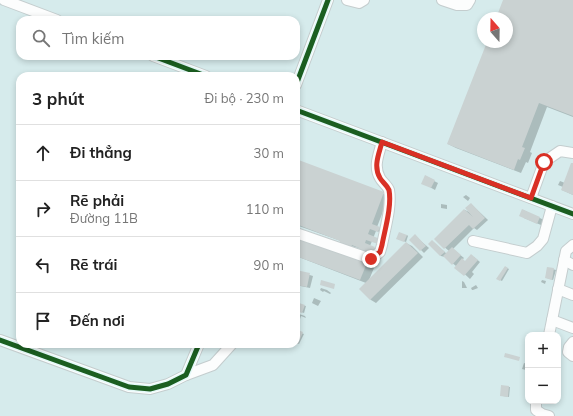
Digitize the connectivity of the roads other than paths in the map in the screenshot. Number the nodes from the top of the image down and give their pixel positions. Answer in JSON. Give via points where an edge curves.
{"nodes":[{"id":1,"x":4,"y":0,"type":"edge"},
{"id":2,"x":328,"y":0,"type":"edge"},
{"id":3,"x":347,"y":0,"type":"edge"},
{"id":4,"x":364,"y":0,"type":"edge"},
{"id":5,"x":442,"y":0,"type":"edge"},
{"id":6,"x":470,"y":0,"type":"edge"},
{"id":7,"x":46,"y":16,"type":"edge"},
{"id":8,"x":164,"y":60,"type":"edge"},
{"id":9,"x":195,"y":72,"type":"edge"},
{"id":10,"x":300,"y":74,"type":"edge"},
{"id":11,"x":300,"y":111,"type":"edge"},
{"id":12,"x":382,"y":142,"type":"junction"},
{"id":13,"x":573,"y":153,"type":"edge"},
{"id":14,"x":531,"y":198,"type":"junction"},
{"id":15,"x":552,"y":206,"type":"junction"},
{"id":16,"x":573,"y":214,"type":"edge"},
{"id":17,"x":300,"y":234,"type":"edge"},
{"id":18,"x":473,"y":241,"type":"dead end"},
{"id":19,"x":573,"y":245,"type":"edge"},
{"id":20,"x":568,"y":263,"type":"edge"},
{"id":21,"x":558,"y":289,"type":"junction"},
{"id":22,"x":573,"y":295,"type":"edge"},
{"id":23,"x":552,"y":320,"type":"junction"},
{"id":24,"x":573,"y":328,"type":"edge"},
{"id":25,"x":550,"y":332,"type":"edge"},
{"id":26,"x":0,"y":340,"type":"edge"},
{"id":27,"x":573,"y":342,"type":"edge"},
{"id":28,"x":16,"y":346,"type":"edge"},
{"id":29,"x":22,"y":348,"type":"edge"},
{"id":30,"x":197,"y":348,"type":"edge"},
{"id":31,"x":228,"y":348,"type":"edge"},
{"id":32,"x":573,"y":356,"type":"edge"},
{"id":33,"x":186,"y":375,"type":"junction"},
{"id":34,"x":536,"y":404,"type":"edge"},
{"id":35,"x":549,"y":416,"type":"edge"}],
"edges":[{"from":1,"to":7,"type":"street"},
{"from":2,"to":10,"type":"street"},
{"from":3,"to":4,"type":"street","via":[[359,3]]},
{"from":5,"to":6,"type":"street","via":[[457,5],[467,5]]},
{"from":8,"to":9,"type":"street"},
{"from":11,"to":12,"type":"street"},
{"from":12,"to":14,"type":"street"},
{"from":12,"to":17,"type":"street","via":[[377,159],[377,172],[388,188],[390,200],[380,252],[371,259]]},
{"from":13,"to":14,"type":"street","via":[[560,152],[544,162]]},
{"from":14,"to":15,"type":"street"},
{"from":15,"to":16,"type":"street"},
{"from":15,"to":18,"type":"street","via":[[543,239],[527,253]]},
{"from":19,"to":20,"type":"street","via":[[566,250]]},
{"from":20,"to":21,"type":"street"},
{"from":21,"to":22,"type":"street"},
{"from":21,"to":23,"type":"street"},
{"from":23,"to":24,"type":"street"},
{"from":23,"to":25,"type":"street"},
{"from":26,"to":28,"type":"street"},
{"from":27,"to":32,"type":"street","via":[[568,352]]},
{"from":29,"to":33,"type":"street","via":[[129,387],[150,389]]},
{"from":30,"to":33,"type":"street"},
{"from":31,"to":33,"type":"street","via":[[213,365]]},
{"from":34,"to":35,"type":"street","via":[[536,410]]}]}
